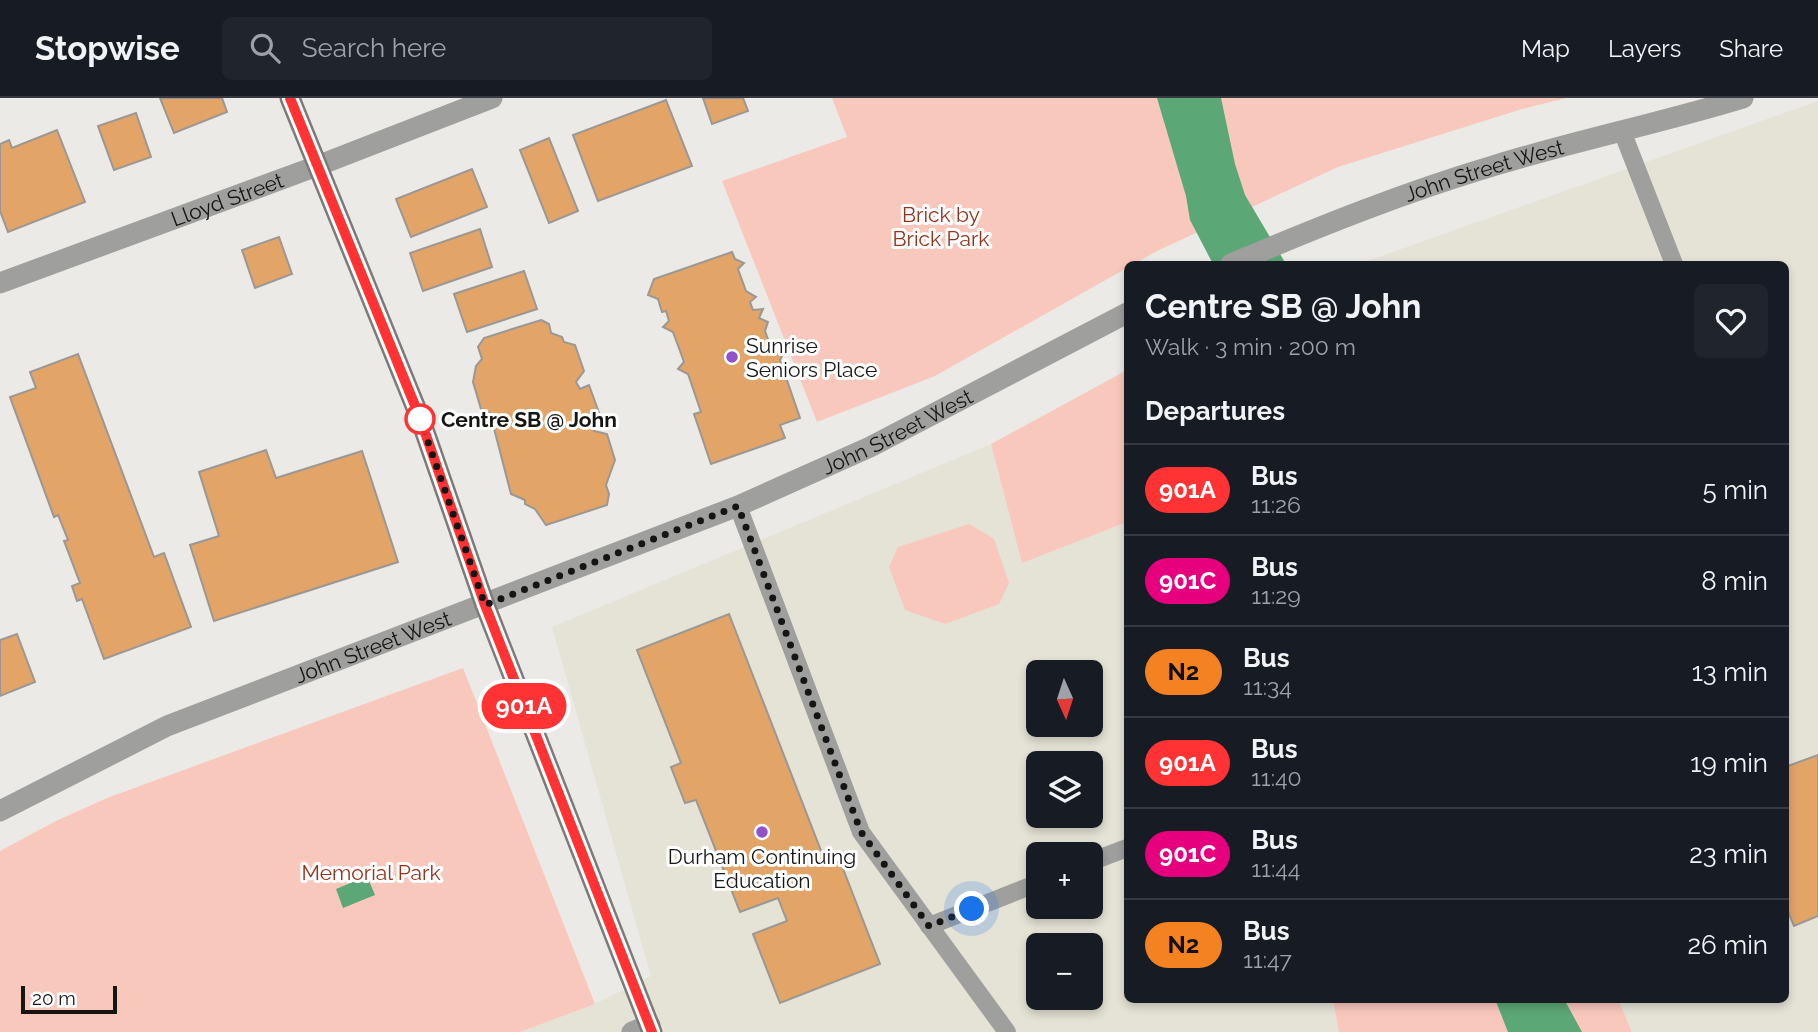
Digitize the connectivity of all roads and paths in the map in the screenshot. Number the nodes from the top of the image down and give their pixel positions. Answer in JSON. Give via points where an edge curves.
{"nodes":[{"id":1,"x":290,"y":98,"type":"edge"},
{"id":2,"x":492,"y":98,"type":"edge"},
{"id":3,"x":1743,"y":98,"type":"edge"},
{"id":4,"x":1622,"y":131,"type":"junction"},
{"id":5,"x":317,"y":166,"type":"junction"},
{"id":6,"x":1238,"y":261,"type":"edge"},
{"id":7,"x":1673,"y":261,"type":"edge"},
{"id":8,"x":0,"y":283,"type":"edge"},
{"id":9,"x":1124,"y":315,"type":"edge"},
{"id":10,"x":738,"y":506,"type":"junction"},
{"id":11,"x":485,"y":605,"type":"junction"},
{"id":12,"x":0,"y":811,"type":"edge"},
{"id":13,"x":1124,"y":849,"type":"edge"},
{"id":14,"x":1103,"y":857,"type":"edge"},
{"id":15,"x":1026,"y":888,"type":"edge"},
{"id":16,"x":929,"y":926,"type":"junction"},
{"id":17,"x":645,"y":1030,"type":"edge"},
{"id":18,"x":1007,"y":1032,"type":"edge"}],
"edges":[{"from":1,"to":5,"type":"main road"},
{"from":2,"to":5,"type":"street","name":"Lloyd Street"},
{"from":3,"to":4,"type":"street","name":"John Street West"},
{"from":4,"to":6,"type":"street","name":"John Street West","via":[[1426,187]]},
{"from":4,"to":7,"type":"lane"},
{"from":5,"to":8,"type":"street","name":"Lloyd Street"},
{"from":5,"to":11,"type":"main road","via":[[420,418]]},
{"from":9,"to":10,"type":"street","name":"John Street West","via":[[870,447]]},
{"from":10,"to":11,"type":"street","name":"John Street West"},
{"from":10,"to":16,"type":"lane","via":[[861,832]]},
{"from":11,"to":12,"type":"street","name":"John Street West","via":[[167,726]]},
{"from":11,"to":17,"type":"main road"},
{"from":13,"to":14,"type":"lane"},
{"from":15,"to":16,"type":"lane"},
{"from":16,"to":18,"type":"lane"}]}
